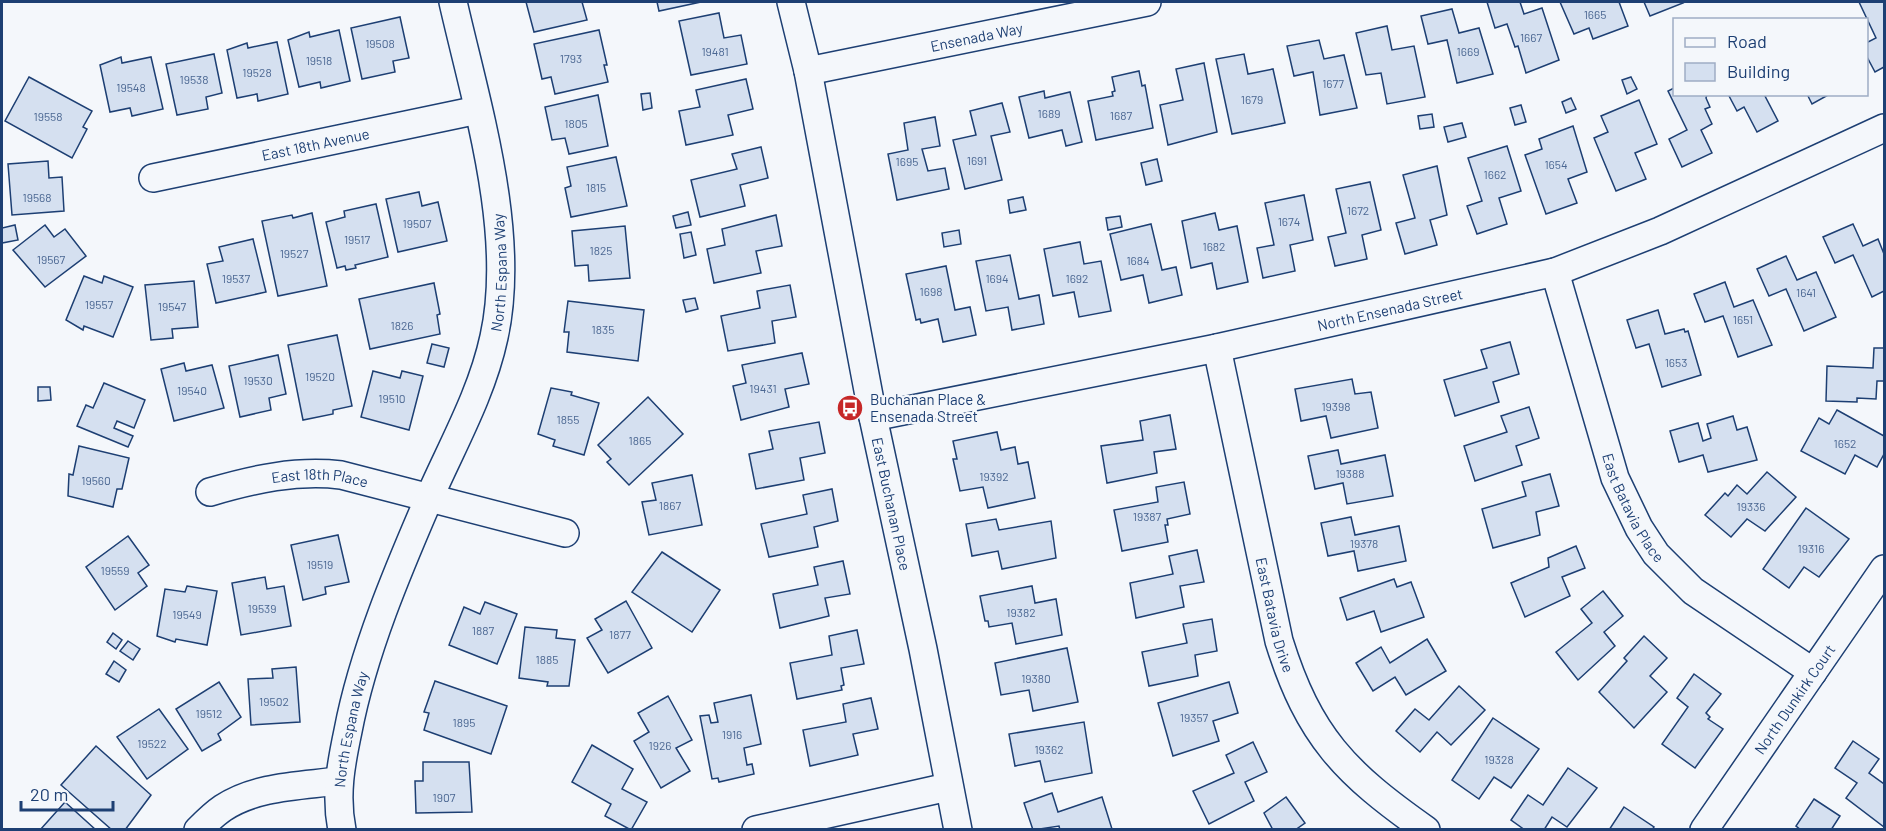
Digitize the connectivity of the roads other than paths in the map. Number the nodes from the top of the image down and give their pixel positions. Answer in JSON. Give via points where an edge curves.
{"nodes":[{"id":1,"x":453,"y":2,"type":"edge"},
{"id":2,"x":791,"y":2,"type":"edge"},
{"id":3,"x":1147,"y":2,"type":"edge"},
{"id":4,"x":808,"y":71,"type":"junction"},
{"id":5,"x":478,"y":111,"type":"junction"},
{"id":6,"x":1884,"y":128,"type":"edge"},
{"id":7,"x":153,"y":178,"type":"dead end"},
{"id":8,"x":1555,"y":272,"type":"junction"},
{"id":9,"x":1217,"y":348,"type":"junction"},
{"id":10,"x":873,"y":417,"type":"junction"},
{"id":11,"x":210,"y":492,"type":"dead end"},
{"id":12,"x":430,"y":498,"type":"junction"},
{"id":13,"x":564,"y":533,"type":"dead end"},
{"id":14,"x":1884,"y":569,"type":"edge"},
{"id":15,"x":1813,"y":672,"type":"junction"},
{"id":16,"x":338,"y":781,"type":"junction"},
{"id":17,"x":948,"y":788,"type":"junction"},
{"id":18,"x":198,"y":830,"type":"edge"},
{"id":19,"x":342,"y":830,"type":"edge"},
{"id":20,"x":756,"y":830,"type":"edge"},
{"id":21,"x":958,"y":830,"type":"edge"},
{"id":22,"x":1426,"y":830,"type":"edge"},
{"id":23,"x":1704,"y":830,"type":"edge"}],
"edges":[{"from":1,"to":5,"type":"street","name":"North Espana Way"},
{"from":2,"to":4,"type":"street","name":"East Buchanan Place"},
{"from":3,"to":4,"type":"street","name":"Ensenada Way"},
{"from":4,"to":10,"type":"street","name":"East Buchanan Place"},
{"from":5,"to":7,"type":"street","name":"East 18th Avenue"},
{"from":5,"to":12,"type":"street","name":"North Espana Way","via":[[499,224],[500,282],[495,334],[465,422]]},
{"from":6,"to":8,"type":"street","name":"North Ensenada Street","via":[[1660,231]]},
{"from":8,"to":9,"type":"street","name":"North Ensenada Street"},
{"from":8,"to":15,"type":"street","name":"East Batavia Place","via":[[1615,478],[1639,528],[1656,554],[1693,591]]},
{"from":9,"to":10,"type":"street","name":"North Ensenada Street"},
{"from":9,"to":22,"type":"street","name":"East Batavia Drive","via":[[1279,641],[1293,685],[1325,740],[1349,770]]},
{"from":10,"to":17,"type":"street","name":"East Buchanan Place","via":[[923,649]]},
{"from":11,"to":12,"type":"street","name":"East 18th Place","via":[[310,471]]},
{"from":12,"to":13,"type":"street"},
{"from":12,"to":16,"type":"street","name":"North Espana Way","via":[[366,659]]},
{"from":14,"to":15,"type":"street","name":"North Dunkirk Court"},
{"from":15,"to":23,"type":"street","name":"North Dunkirk Court"},
{"from":16,"to":18,"type":"street","via":[[258,793],[224,807]]},
{"from":16,"to":19,"type":"street","name":"North Espana Way"},
{"from":17,"to":20,"type":"street"},
{"from":17,"to":21,"type":"street","name":"East Buchanan Place"}]}
